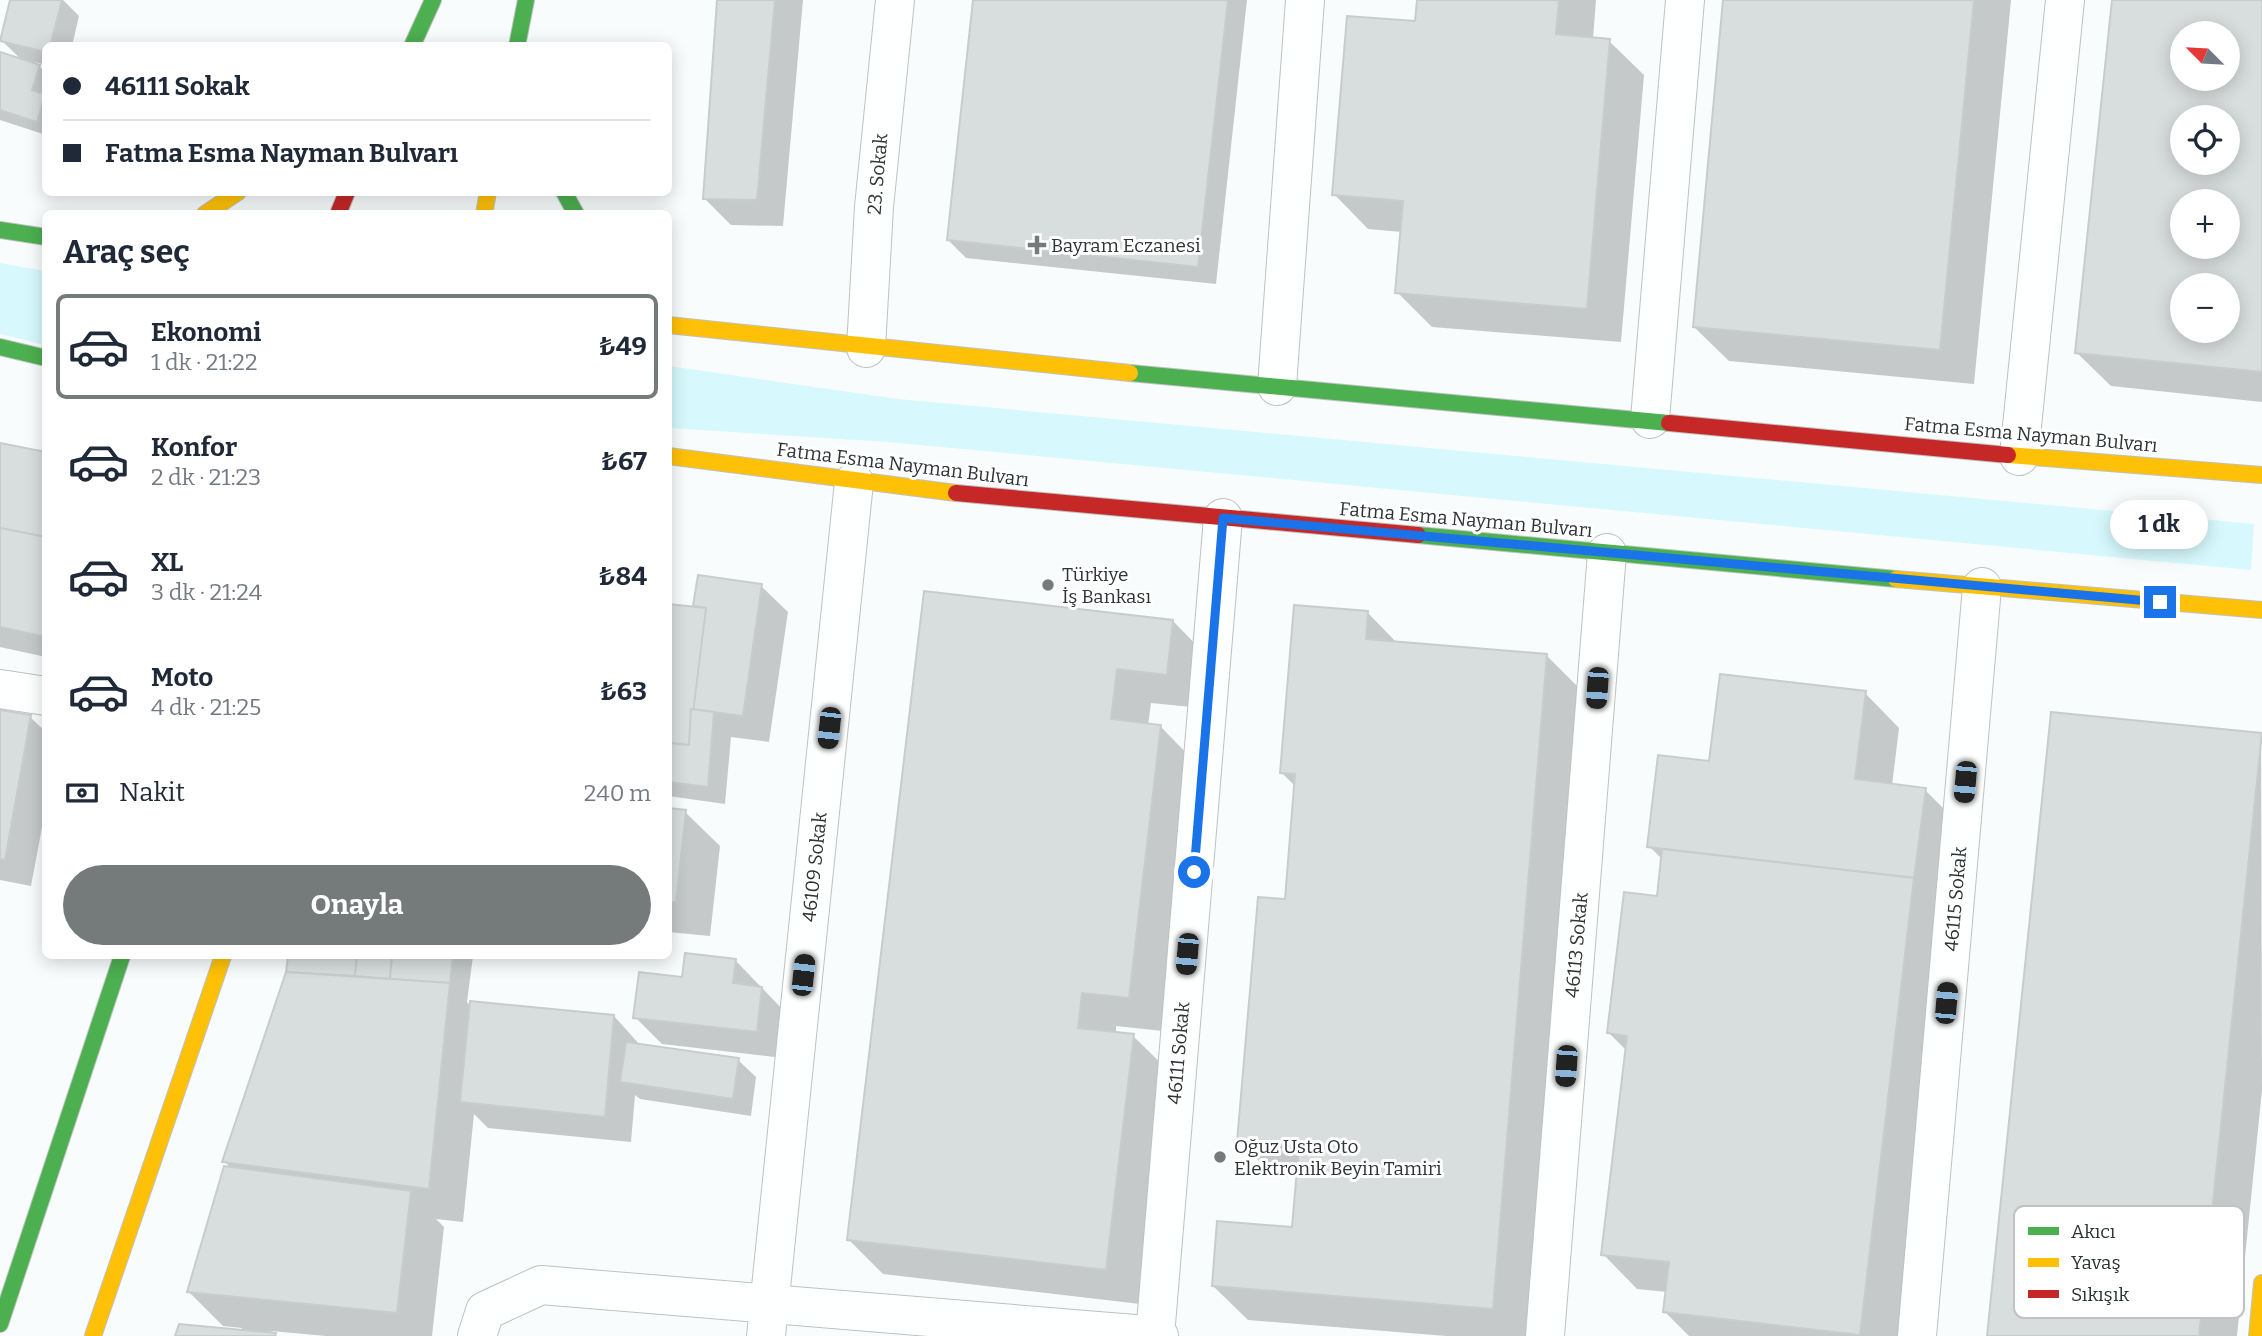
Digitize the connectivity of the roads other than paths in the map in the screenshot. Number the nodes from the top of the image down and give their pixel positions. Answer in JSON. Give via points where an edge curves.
{"nodes":[{"id":1,"x":433,"y":0,"type":"edge"},
{"id":2,"x":526,"y":0,"type":"edge"},
{"id":3,"x":895,"y":0,"type":"edge"},
{"id":4,"x":1306,"y":0,"type":"edge"},
{"id":5,"x":1685,"y":0,"type":"edge"},
{"id":6,"x":2065,"y":0,"type":"edge"},
{"id":7,"x":414,"y":42,"type":"edge"},
{"id":8,"x":518,"y":42,"type":"edge"},
{"id":9,"x":232,"y":196,"type":"edge"},
{"id":10,"x":211,"y":210,"type":"edge"},
{"id":11,"x":0,"y":230,"type":"edge"},
{"id":12,"x":42,"y":236,"type":"edge"},
{"id":13,"x":672,"y":325,"type":"edge"},
{"id":14,"x":0,"y":347,"type":"edge"},
{"id":15,"x":866,"y":348,"type":"junction"},
{"id":16,"x":42,"y":357,"type":"edge"},
{"id":17,"x":1277,"y":386,"type":"junction"},
{"id":18,"x":1650,"y":419,"type":"junction"},
{"id":19,"x":2019,"y":456,"type":"junction"},
{"id":20,"x":672,"y":457,"type":"edge"},
{"id":21,"x":2262,"y":475,"type":"edge"},
{"id":22,"x":854,"y":482,"type":"junction"},
{"id":23,"x":1223,"y":518,"type":"junction"},
{"id":24,"x":1607,"y":553,"type":"junction"},
{"id":25,"x":1982,"y":587,"type":"junction"},
{"id":26,"x":2262,"y":610,"type":"edge"},
{"id":27,"x":0,"y":689,"type":"edge"},
{"id":28,"x":42,"y":695,"type":"edge"},
{"id":29,"x":121,"y":959,"type":"edge"},
{"id":30,"x":222,"y":959,"type":"edge"},
{"id":31,"x":2262,"y":1283,"type":"edge"},
{"id":32,"x":768,"y":1320,"type":"edge"},
{"id":33,"x":0,"y":1324,"type":"edge"},
{"id":34,"x":93,"y":1336,"type":"edge"},
{"id":35,"x":478,"y":1336,"type":"edge"},
{"id":36,"x":1156,"y":1336,"type":"edge"},
{"id":37,"x":1545,"y":1336,"type":"edge"},
{"id":38,"x":1917,"y":1336,"type":"edge"},
{"id":39,"x":2257,"y":1336,"type":"edge"}],
"edges":[{"from":1,"to":7,"type":"main road"},
{"from":2,"to":8,"type":"main road"},
{"from":3,"to":15,"type":"street","name":"23. Sokak","via":[[874,207]]},
{"from":4,"to":17,"type":"street"},
{"from":5,"to":18,"type":"street"},
{"from":6,"to":19,"type":"street"},
{"from":9,"to":10,"type":"main road"},
{"from":11,"to":12,"type":"main road"},
{"from":13,"to":15,"type":"main road","name":"Fatma Esma Nayman Bulvarı"},
{"from":14,"to":16,"type":"main road"},
{"from":15,"to":17,"type":"main road","name":"Fatma Esma Nayman Bulvarı"},
{"from":17,"to":18,"type":"main road","name":"Fatma Esma Nayman Bulvarı"},
{"from":18,"to":19,"type":"main road","name":"Fatma Esma Nayman Bulvarı"},
{"from":19,"to":21,"type":"main road","name":"Fatma Esma Nayman Bulvarı"},
{"from":20,"to":22,"type":"main road","name":"Fatma Esma Nayman Bulvarı"},
{"from":22,"to":23,"type":"main road","name":"Fatma Esma Nayman Bulvarı"},
{"from":22,"to":32,"type":"street","name":"46109 Sokak"},
{"from":23,"to":24,"type":"main road","name":"Fatma Esma Nayman Bulvarı"},
{"from":23,"to":36,"type":"street","name":"46111 Sokak"},
{"from":24,"to":25,"type":"main road","name":"Fatma Esma Nayman Bulvarı"},
{"from":24,"to":37,"type":"street","name":"46113 Sokak"},
{"from":25,"to":26,"type":"main road","name":"Fatma Esma Nayman Bulvarı"},
{"from":25,"to":38,"type":"street","name":"46115 Sokak"},
{"from":27,"to":28,"type":"street"},
{"from":29,"to":33,"type":"main road"},
{"from":30,"to":34,"type":"main road"},
{"from":31,"to":39,"type":"main road"},
{"from":32,"to":35,"type":"street","via":[[541,1285],[485,1311]]},
{"from":32,"to":36,"type":"street"}]}
